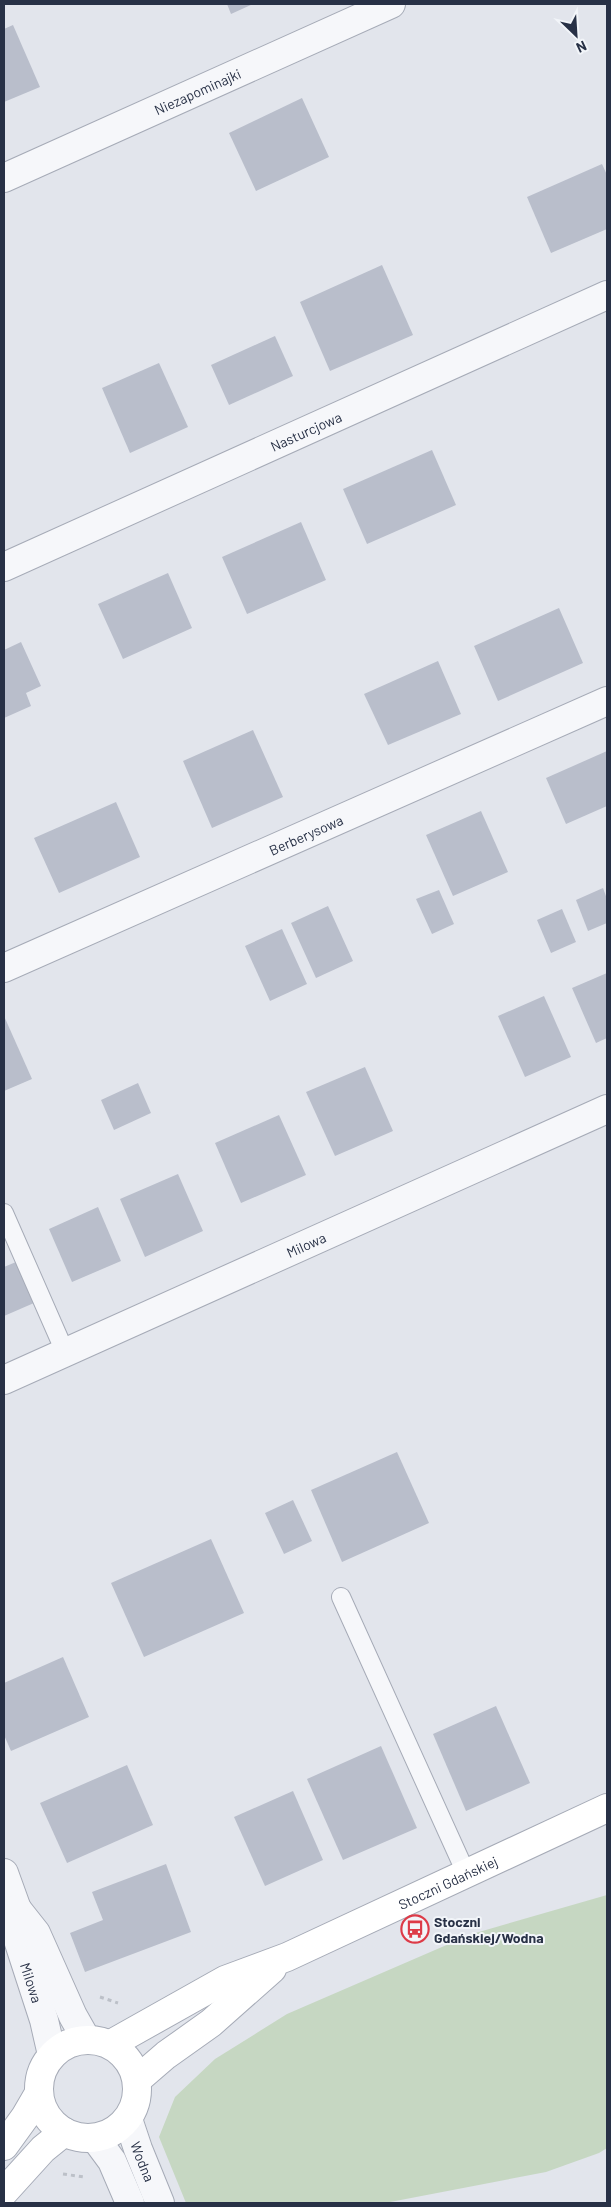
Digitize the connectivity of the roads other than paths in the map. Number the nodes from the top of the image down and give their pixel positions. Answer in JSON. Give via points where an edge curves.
{"nodes":[{"id":1,"x":391,"y":4,"type":"edge"},
{"id":2,"x":4,"y":178,"type":"edge"},
{"id":3,"x":607,"y":295,"type":"edge"},
{"id":4,"x":4,"y":567,"type":"edge"},
{"id":5,"x":607,"y":701,"type":"edge"},
{"id":6,"x":4,"y":968,"type":"edge"},
{"id":7,"x":607,"y":1109,"type":"edge"},
{"id":8,"x":4,"y":1213,"type":"edge"},
{"id":9,"x":65,"y":1352,"type":"junction"},
{"id":10,"x":4,"y":1380,"type":"edge"},
{"id":11,"x":341,"y":1597,"type":"dead end"},
{"id":12,"x":607,"y":1808,"type":"edge"},
{"id":13,"x":466,"y":1872,"type":"junction"},
{"id":14,"x":4,"y":1873,"type":"edge"},
{"id":15,"x":17,"y":1909,"type":"junction"},
{"id":16,"x":286,"y":1957,"type":"junction"},
{"id":17,"x":98,"y":2042,"type":"junction"},
{"id":18,"x":52,"y":2055,"type":"junction"},
{"id":19,"x":138,"y":2080,"type":"junction"},
{"id":20,"x":39,"y":2093,"type":"junction"},
{"id":21,"x":128,"y":2119,"type":"junction"},
{"id":22,"x":64,"y":2132,"type":"junction"},
{"id":23,"x":96,"y":2138,"type":"junction"},
{"id":24,"x":4,"y":2146,"type":"edge"},
{"id":25,"x":4,"y":2192,"type":"edge"},
{"id":26,"x":130,"y":2203,"type":"edge"},
{"id":27,"x":160,"y":2203,"type":"edge"}],
"edges":[{"from":1,"to":2,"type":"street","name":"Niezapominajki"},
{"from":3,"to":4,"type":"street","name":"Nasturcjowa"},
{"from":5,"to":6,"type":"street","name":"Berberysowa"},
{"from":7,"to":9,"type":"street","name":"Milowa"},
{"from":8,"to":9,"type":"lane"},
{"from":9,"to":10,"type":"street","name":"Milowa"},
{"from":11,"to":13,"type":"lane"},
{"from":12,"to":13,"type":"street","name":"Stoczni Gdańskiej"},
{"from":13,"to":16,"type":"street","name":"Stoczni Gdańskiej"},
{"from":14,"to":15,"type":"street","name":"Milowa"},
{"from":15,"to":17,"type":"street","name":"Milowa","via":[[36,1933],[73,2016]]},
{"from":15,"to":18,"type":"street","name":"Milowa","via":[[18,1940]]},
{"from":16,"to":17,"type":"street","name":"Stoczni Gdańskiej","via":[[225,1980]]},
{"from":16,"to":19,"type":"street","name":"Stoczni Gdańskiej"},
{"from":17,"to":18,"type":"street","via":[[73,2042]]},
{"from":17,"to":19,"type":"street","via":[[123,2053]]},
{"from":18,"to":20,"type":"street","via":[[44,2066]]},
{"from":19,"to":21,"type":"street","via":[[135,2107]]},
{"from":20,"to":22,"type":"street","via":[[43,2108]]},
{"from":20,"to":24,"type":"street"},
{"from":21,"to":23,"type":"street","via":[[119,2128]]},
{"from":21,"to":27,"type":"street","name":"Wodna"},
{"from":22,"to":23,"type":"street"},
{"from":22,"to":25,"type":"street","via":[[42,2149]]},
{"from":23,"to":26,"type":"street","name":"Wodna","via":[[112,2161]]}]}
